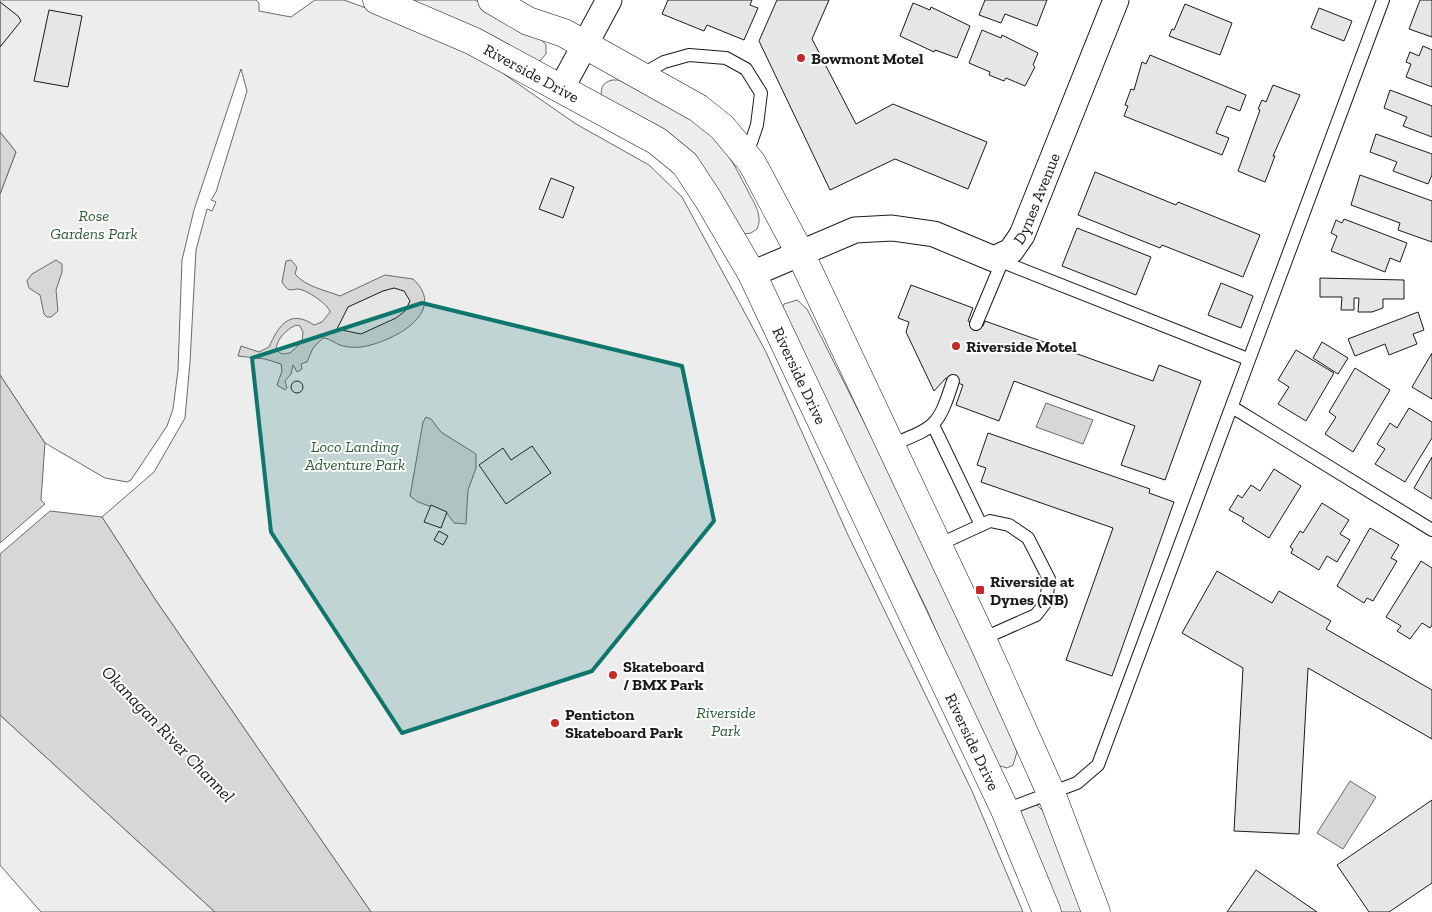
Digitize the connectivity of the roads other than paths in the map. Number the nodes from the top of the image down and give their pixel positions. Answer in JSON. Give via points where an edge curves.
{"nodes":[{"id":1,"x":377,"y":0,"type":"edge"},
{"id":2,"x":492,"y":0,"type":"edge"},
{"id":3,"x":609,"y":0,"type":"edge"},
{"id":4,"x":1116,"y":0,"type":"edge"},
{"id":5,"x":1383,"y":0,"type":"edge"},
{"id":6,"x":585,"y":44,"type":"junction"},
{"id":7,"x":641,"y":75,"type":"junction"},
{"id":8,"x":561,"y":89,"type":"junction"},
{"id":9,"x":746,"y":156,"type":"junction"},
{"id":10,"x":800,"y":253,"type":"junction"},
{"id":11,"x":998,"y":260,"type":"junction"},
{"id":12,"x":752,"y":274,"type":"junction"},
{"id":13,"x":976,"y":324,"type":"dead end"},
{"id":14,"x":1248,"y":359,"type":"junction"},
{"id":15,"x":953,"y":381,"type":"dead end"},
{"id":16,"x":1232,"y":407,"type":"junction"},
{"id":17,"x":933,"y":425,"type":"junction"},
{"id":18,"x":890,"y":445,"type":"junction"},
{"id":19,"x":981,"y":525,"type":"junction"},
{"id":20,"x":1432,"y":530,"type":"edge"},
{"id":21,"x":938,"y":545,"type":"junction"},
{"id":22,"x":982,"y":639,"type":"junction"},
{"id":23,"x":1051,"y":793,"type":"junction"},
{"id":24,"x":1005,"y":810,"type":"junction"},
{"id":25,"x":1047,"y":912,"type":"edge"},
{"id":26,"x":1096,"y":912,"type":"edge"}],
"edges":[{"from":1,"to":8,"type":"street","name":"Riverside Drive","via":[[473,41]]},
{"from":2,"to":6,"type":"street","via":[[528,21]]},
{"from":3,"to":6,"type":"street"},
{"from":4,"to":11,"type":"street","name":"Dynes Avenue","via":[[1022,235],[1011,252]]},
{"from":5,"to":14,"type":"lane"},
{"from":6,"to":7,"type":"street"},
{"from":6,"to":8,"type":"street"},
{"from":7,"to":9,"type":"street","via":[[698,108],[722,127]]},
{"from":7,"to":9,"type":"lane","via":[[664,62],[689,55],[726,58],[746,70],[761,93],[757,125]]},
{"from":8,"to":12,"type":"street","name":"Riverside Drive","via":[[657,142],[685,164]]},
{"from":9,"to":10,"type":"street"},
{"from":10,"to":11,"type":"street","name":"Dynes Avenue","via":[[855,230],[892,228],[934,234]]},
{"from":10,"to":12,"type":"street","name":"Dynes Avenue"},
{"from":10,"to":18,"type":"street"},
{"from":11,"to":13,"type":"lane"},
{"from":11,"to":14,"type":"lane"},
{"from":12,"to":24,"type":"street","name":"Riverside Drive"},
{"from":14,"to":16,"type":"lane"},
{"from":15,"to":17,"type":"lane","via":[[945,406]]},
{"from":16,"to":20,"type":"lane"},
{"from":16,"to":23,"type":"lane","via":[[1098,765],[1077,783]]},
{"from":17,"to":18,"type":"lane"},
{"from":17,"to":19,"type":"lane"},
{"from":18,"to":21,"type":"street"},
{"from":19,"to":21,"type":"lane"},
{"from":19,"to":22,"type":"lane","via":[[990,521],[1009,525],[1028,538],[1049,580],[1046,602],[1036,615]]},
{"from":21,"to":22,"type":"street"},
{"from":22,"to":23,"type":"street"},
{"from":23,"to":24,"type":"lane"},
{"from":23,"to":26,"type":"street"},
{"from":24,"to":25,"type":"street","name":"Riverside Drive"}]}
